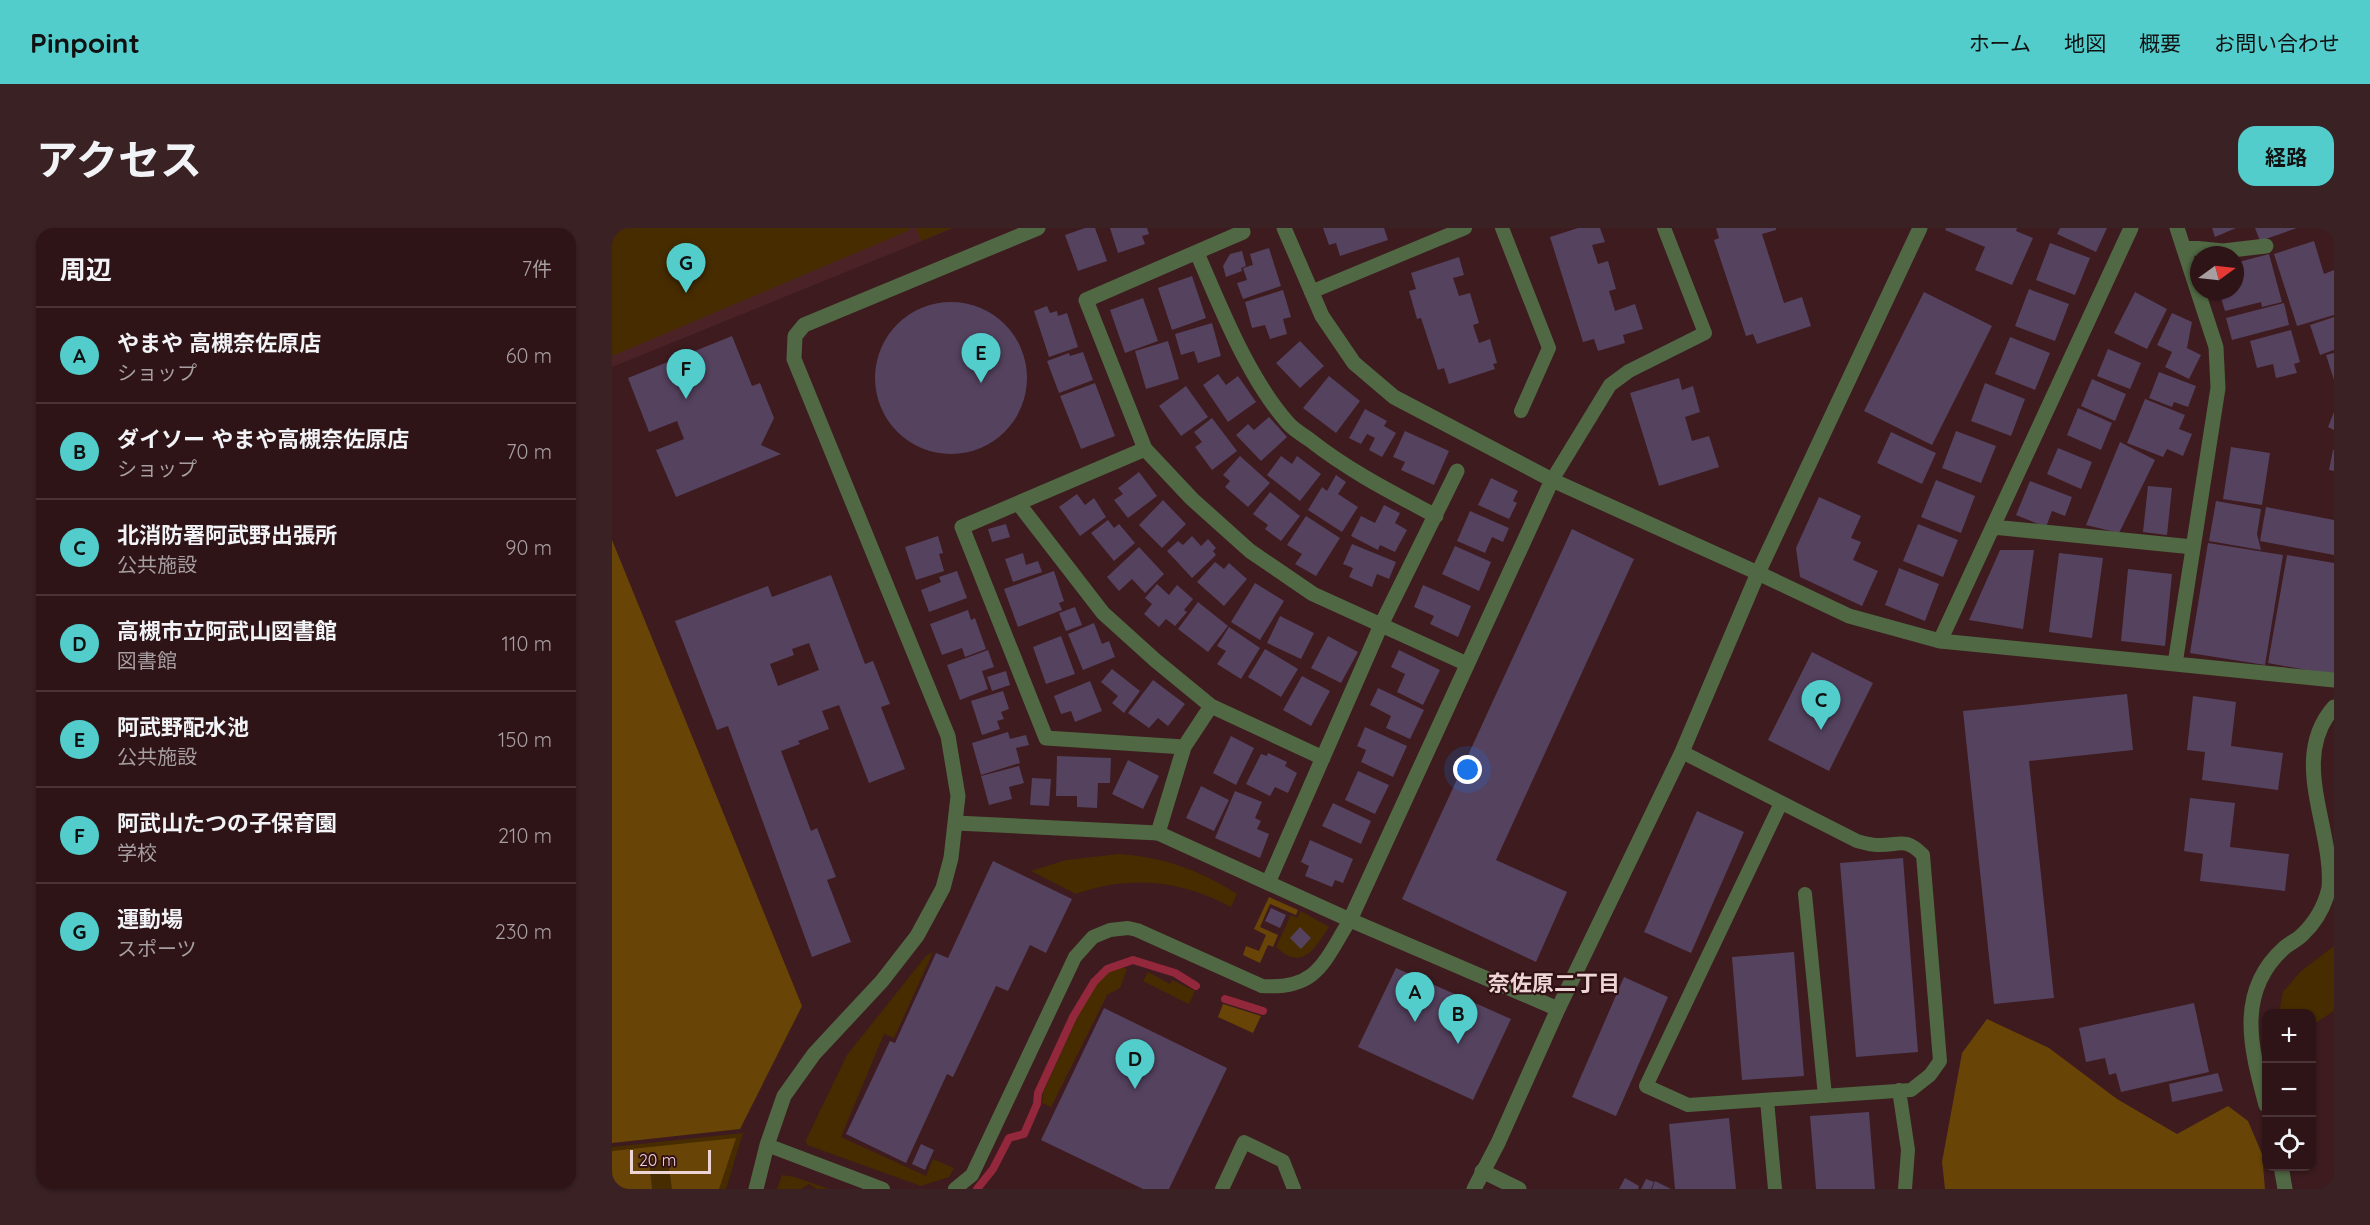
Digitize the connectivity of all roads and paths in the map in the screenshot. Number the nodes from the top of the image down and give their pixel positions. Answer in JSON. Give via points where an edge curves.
{"nodes":[{"id":1,"x":1038,"y":228,"type":"edge"},
{"id":2,"x":1284,"y":228,"type":"edge"},
{"id":3,"x":1502,"y":228,"type":"edge"},
{"id":4,"x":1664,"y":228,"type":"edge"},
{"id":5,"x":1920,"y":228,"type":"edge"},
{"id":6,"x":2131,"y":228,"type":"edge"},
{"id":7,"x":2176,"y":228,"type":"edge"},
{"id":8,"x":1457,"y":230,"type":"edge"},
{"id":9,"x":1243,"y":232,"type":"dead end"},
{"id":10,"x":2266,"y":246,"type":"dead end"},
{"id":11,"x":2183,"y":247,"type":"junction"},
{"id":12,"x":1197,"y":253,"type":"junction"},
{"id":13,"x":1311,"y":292,"type":"junction"},
{"id":14,"x":1521,"y":411,"type":"dead end"},
{"id":15,"x":1145,"y":449,"type":"junction"},
{"id":16,"x":1457,"y":471,"type":"dead end"},
{"id":17,"x":1552,"y":480,"type":"junction"},
{"id":18,"x":1018,"y":503,"type":"junction"},
{"id":19,"x":1436,"y":516,"type":"junction"},
{"id":20,"x":1993,"y":527,"type":"junction"},
{"id":21,"x":2193,"y":547,"type":"junction"},
{"id":22,"x":1758,"y":573,"type":"junction"},
{"id":23,"x":1381,"y":626,"type":"junction"},
{"id":24,"x":1940,"y":641,"type":"junction"},
{"id":25,"x":1467,"y":664,"type":"junction"},
{"id":26,"x":2175,"y":664,"type":"junction"},
{"id":27,"x":2334,"y":680,"type":"edge"},
{"id":28,"x":1211,"y":706,"type":"junction"},
{"id":29,"x":2334,"y":707,"type":"edge"},
{"id":30,"x":1184,"y":747,"type":"junction"},
{"id":31,"x":1682,"y":752,"type":"junction"},
{"id":32,"x":1323,"y":758,"type":"junction"},
{"id":33,"x":1781,"y":803,"type":"junction"},
{"id":34,"x":956,"y":823,"type":"junction"},
{"id":35,"x":1158,"y":833,"type":"junction"},
{"id":36,"x":2332,"y":862,"type":"edge"},
{"id":37,"x":1268,"y":883,"type":"junction"},
{"id":38,"x":1806,"y":894,"type":"dead end"},
{"id":39,"x":1350,"y":920,"type":"junction"},
{"id":40,"x":1558,"y":1009,"type":"junction"},
{"id":41,"x":1899,"y":1090,"type":"junction"},
{"id":42,"x":2262,"y":1090,"type":"edge"},
{"id":43,"x":1825,"y":1096,"type":"junction"},
{"id":44,"x":1767,"y":1100,"type":"junction"},
{"id":45,"x":767,"y":1146,"type":"junction"},
{"id":46,"x":1482,"y":1171,"type":"junction"},
{"id":47,"x":2282,"y":1171,"type":"edge"},
{"id":48,"x":756,"y":1189,"type":"edge"},
{"id":49,"x":883,"y":1189,"type":"edge"},
{"id":50,"x":955,"y":1189,"type":"edge"},
{"id":51,"x":1222,"y":1189,"type":"edge"},
{"id":52,"x":1293,"y":1189,"type":"edge"},
{"id":53,"x":1474,"y":1189,"type":"edge"},
{"id":54,"x":1519,"y":1189,"type":"edge"},
{"id":55,"x":1775,"y":1189,"type":"edge"},
{"id":56,"x":1905,"y":1189,"type":"edge"},
{"id":57,"x":2285,"y":1189,"type":"edge"}],
"edges":[{"from":1,"to":34,"type":"street","via":[[804,325],[795,336],[794,359],[948,736],[958,796]]},
{"from":2,"to":13,"type":"street"},
{"from":3,"to":14,"type":"lane","via":[[1549,348]]},
{"from":4,"to":17,"type":"lane","via":[[1705,333],[1629,371],[1610,385]]},
{"from":5,"to":22,"type":"street"},
{"from":6,"to":20,"type":"street"},
{"from":7,"to":11,"type":"street"},
{"from":8,"to":13,"type":"lane"},
{"from":9,"to":12,"type":"street"},
{"from":10,"to":11,"type":"street","via":[[2223,251]]},
{"from":11,"to":21,"type":"street","via":[[2216,347],[2218,388]]},
{"from":12,"to":15,"type":"street","via":[[1086,300]]},
{"from":12,"to":19,"type":"street","via":[[1237,343],[1289,424],[1324,452]]},
{"from":13,"to":17,"type":"street","via":[[1322,316],[1354,363],[1394,397]]},
{"from":15,"to":18,"type":"street"},
{"from":15,"to":23,"type":"street","via":[[1192,500],[1250,551],[1313,594]]},
{"from":16,"to":19,"type":"street"},
{"from":17,"to":22,"type":"street"},
{"from":17,"to":25,"type":"street"},
{"from":18,"to":28,"type":"street","via":[[1103,612]]},
{"from":18,"to":30,"type":"street","via":[[962,527],[1046,738]]},
{"from":19,"to":23,"type":"street"},
{"from":20,"to":21,"type":"street"},
{"from":20,"to":24,"type":"street"},
{"from":21,"to":26,"type":"street"},
{"from":22,"to":24,"type":"street","via":[[1849,616]]},
{"from":22,"to":31,"type":"street"},
{"from":23,"to":25,"type":"street"},
{"from":23,"to":32,"type":"street"},
{"from":24,"to":26,"type":"street"},
{"from":25,"to":39,"type":"street"},
{"from":26,"to":27,"type":"street"},
{"from":28,"to":30,"type":"street"},
{"from":28,"to":32,"type":"street"},
{"from":29,"to":36,"type":"street","via":[[2316,735],[2314,754]]},
{"from":30,"to":35,"type":"street"},
{"from":31,"to":33,"type":"lane"},
{"from":31,"to":40,"type":"street"},
{"from":32,"to":37,"type":"street"},
{"from":33,"to":41,"type":"lane","via":[[1857,841],[1913,845],[1923,855],[1940,1061],[1911,1090]]},
{"from":33,"to":44,"type":"lane","via":[[1646,1086],[1688,1105]]},
{"from":34,"to":35,"type":"street"},
{"from":34,"to":45,"type":"street","via":[[943,888],[917,936],[882,981],[814,1054],[784,1096]]},
{"from":35,"to":37,"type":"street"},
{"from":36,"to":42,"type":"street","via":[[2324,905],[2315,921],[2273,958],[2254,989],[2252,1042]]},
{"from":37,"to":39,"type":"street"},
{"from":38,"to":43,"type":"lane"},
{"from":39,"to":40,"type":"street"},
{"from":39,"to":50,"type":"lane","via":[[1316,972],[1306,981],[1279,987],[1262,986],[1137,930],[1110,930],[1093,937],[1075,957],[972,1175]]},
{"from":40,"to":46,"type":"street"},
{"from":41,"to":43,"type":"lane"},
{"from":41,"to":56,"type":"lane","via":[[1908,1150]]},
{"from":43,"to":44,"type":"lane"},
{"from":44,"to":55,"type":"lane"},
{"from":45,"to":48,"type":"street"},
{"from":45,"to":49,"type":"lane"},
{"from":46,"to":53,"type":"street"},
{"from":46,"to":54,"type":"street"},
{"from":47,"to":57,"type":"street"},
{"from":51,"to":52,"type":"lane","via":[[1244,1142],[1283,1161]]}]}
